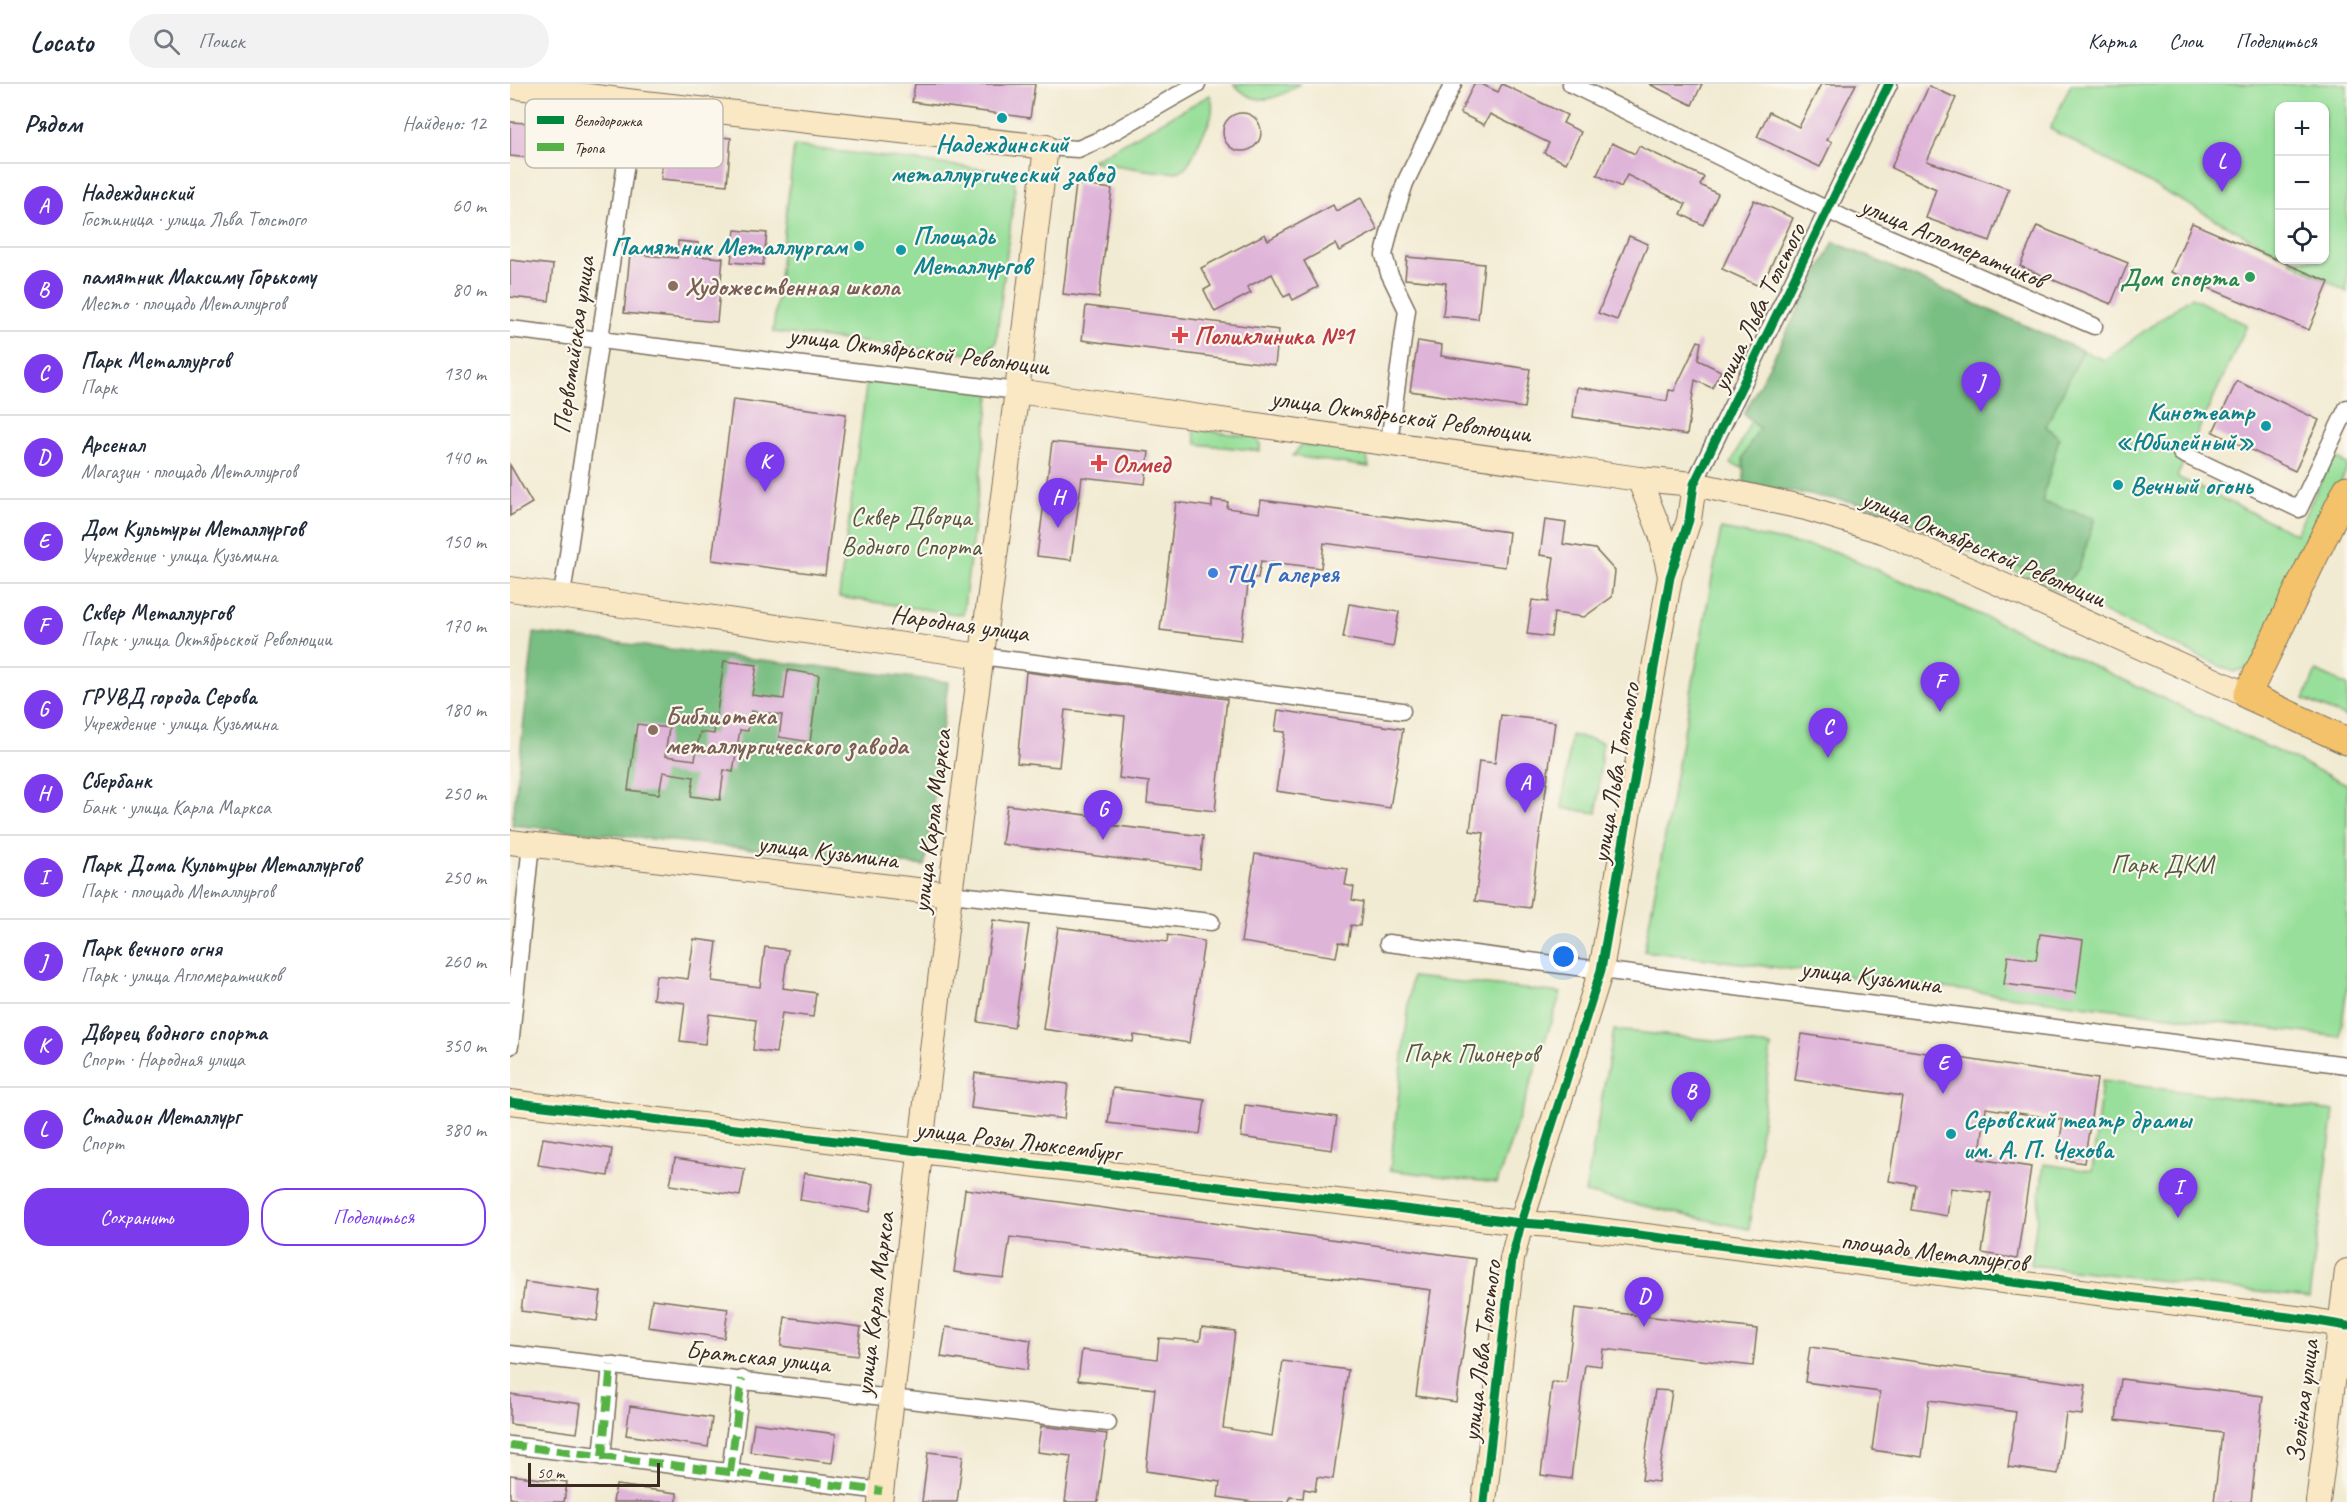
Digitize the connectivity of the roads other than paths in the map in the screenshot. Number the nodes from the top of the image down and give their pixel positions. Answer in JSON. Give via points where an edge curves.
{"nodes":[{"id":1,"x":1197,"y":84,"type":"edge"},
{"id":2,"x":1453,"y":84,"type":"edge"},
{"id":3,"x":1571,"y":84,"type":"edge"},
{"id":4,"x":1889,"y":84,"type":"edge"},
{"id":5,"x":510,"y":86,"type":"edge"},
{"id":6,"x":611,"y":99,"type":"edge"},
{"id":7,"x":723,"y":112,"type":"edge"},
{"id":8,"x":1046,"y":147,"type":"junction"},
{"id":9,"x":624,"y":168,"type":"edge"},
{"id":10,"x":1828,"y":210,"type":"junction"},
{"id":11,"x":2094,"y":326,"type":"dead end"},
{"id":12,"x":510,"y":329,"type":"edge"},
{"id":13,"x":599,"y":339,"type":"junction"},
{"id":14,"x":1017,"y":391,"type":"junction"},
{"id":15,"x":2347,"y":408,"type":"edge"},
{"id":16,"x":1389,"y":442,"type":"junction"},
{"id":17,"x":2181,"y":453,"type":"dead end"},
{"id":18,"x":1639,"y":479,"type":"junction"},
{"id":19,"x":1694,"y":484,"type":"junction"},
{"id":20,"x":2347,"y":489,"type":"edge"},
{"id":21,"x":1670,"y":577,"type":"junction"},
{"id":22,"x":510,"y":589,"type":"edge"},
{"id":23,"x":562,"y":595,"type":"junction"},
{"id":24,"x":981,"y":656,"type":"junction"},
{"id":25,"x":2247,"y":695,"type":"junction"},
{"id":26,"x":1402,"y":711,"type":"dead end"},
{"id":27,"x":2347,"y":741,"type":"edge"},
{"id":28,"x":520,"y":843,"type":"edge"},
{"id":29,"x":950,"y":894,"type":"junction"},
{"id":30,"x":1211,"y":922,"type":"dead end"},
{"id":31,"x":1388,"y":943,"type":"dead end"},
{"id":32,"x":1601,"y":970,"type":"junction"},
{"id":33,"x":510,"y":1046,"type":"edge"},
{"id":34,"x":2347,"y":1065,"type":"edge"},
{"id":35,"x":510,"y":1102,"type":"edge"},
{"id":36,"x":921,"y":1149,"type":"junction"},
{"id":37,"x":1521,"y":1223,"type":"junction"},
{"id":38,"x":2347,"y":1271,"type":"edge"},
{"id":39,"x":2344,"y":1326,"type":"edge"},
{"id":40,"x":510,"y":1354,"type":"edge"},
{"id":41,"x":610,"y":1365,"type":"junction"},
{"id":42,"x":742,"y":1379,"type":"junction"},
{"id":43,"x":892,"y":1396,"type":"junction"},
{"id":44,"x":1108,"y":1422,"type":"dead end"},
{"id":45,"x":510,"y":1445,"type":"edge"},
{"id":46,"x":602,"y":1456,"type":"junction"},
{"id":47,"x":730,"y":1472,"type":"junction"},
{"id":48,"x":881,"y":1497,"type":"edge"},
{"id":49,"x":1484,"y":1502,"type":"edge"},
{"id":50,"x":2318,"y":1502,"type":"edge"}],
"edges":[{"from":1,"to":8,"type":"street","via":[[1078,149]]},
{"from":2,"to":16,"type":"street","via":[[1405,183],[1384,255],[1407,309]]},
{"from":3,"to":10,"type":"street","name":"улица Агломератчиков"},
{"from":4,"to":10,"type":"street","name":"улица Льва Толстого"},
{"from":5,"to":6,"type":"street"},
{"from":7,"to":8,"type":"street"},
{"from":8,"to":14,"type":"street","name":"улица Карла Маркса"},
{"from":9,"to":13,"type":"street","name":"Первомайская улица"},
{"from":10,"to":11,"type":"street","name":"улица Агломератчиков"},
{"from":10,"to":19,"type":"street","name":"улица Льва Толстого"},
{"from":12,"to":13,"type":"street","name":"улица Октябрьской Революции"},
{"from":13,"to":14,"type":"street","name":"улица Октябрьской Революции"},
{"from":13,"to":23,"type":"street","name":"Первомайская улица"},
{"from":14,"to":16,"type":"street","name":"улица Октябрьской Революции"},
{"from":14,"to":24,"type":"street","name":"улица Карла Маркса"},
{"from":15,"to":17,"type":"street","via":[[2299,509]]},
{"from":16,"to":18,"type":"street","name":"улица Октябрьской Революции"},
{"from":18,"to":19,"type":"street","name":"улица Октябрьской Революции"},
{"from":18,"to":21,"type":"street","via":[[1661,534]]},
{"from":19,"to":21,"type":"street","name":"улица Льва Толстого","via":[[1689,520]]},
{"from":19,"to":25,"type":"street","name":"улица Октябрьской Революции","via":[[1806,508],[1885,532]]},
{"from":20,"to":25,"type":"main road"},
{"from":21,"to":32,"type":"street","name":"улица Льва Толстого"},
{"from":22,"to":23,"type":"street","name":"Народная улица"},
{"from":23,"to":24,"type":"street","name":"Народная улица"},
{"from":24,"to":26,"type":"street","name":"Народная улица"},
{"from":24,"to":29,"type":"street","name":"улица Карла Маркса"},
{"from":25,"to":27,"type":"main road"},
{"from":28,"to":29,"type":"street","name":"улица Кузьмина"},
{"from":28,"to":33,"type":"street"},
{"from":29,"to":30,"type":"street","name":"улица Кузьмина"},
{"from":29,"to":36,"type":"street","name":"улица Карла Маркса"},
{"from":31,"to":32,"type":"street","name":"улица Кузьмина"},
{"from":32,"to":34,"type":"street","name":"улица Кузьмина"},
{"from":32,"to":37,"type":"street","name":"улица Льва Толстого"},
{"from":35,"to":36,"type":"street","name":"улица Розы Люксембург"},
{"from":36,"to":37,"type":"street","name":"улица Розы Люксембург"},
{"from":36,"to":43,"type":"street","name":"улица Карла Маркса"},
{"from":37,"to":39,"type":"street","name":"площадь Металлургов","via":[[1791,1253]]},
{"from":37,"to":49,"type":"street","name":"улица Льва Толстого","via":[[1512,1260]]},
{"from":38,"to":39,"type":"street","name":"Зелёная улица"},
{"from":39,"to":50,"type":"street","name":"Зелёная улица"},
{"from":40,"to":41,"type":"street","name":"Братская улица"},
{"from":41,"to":42,"type":"street","name":"Братская улица"},
{"from":41,"to":46,"type":"street"},
{"from":42,"to":43,"type":"street","name":"Братская улица"},
{"from":42,"to":47,"type":"street"},
{"from":43,"to":44,"type":"street","name":"Братская улица"},
{"from":43,"to":48,"type":"street","name":"улица Карла Маркса"},
{"from":45,"to":46,"type":"street"},
{"from":46,"to":47,"type":"street"},
{"from":47,"to":48,"type":"street"}]}
